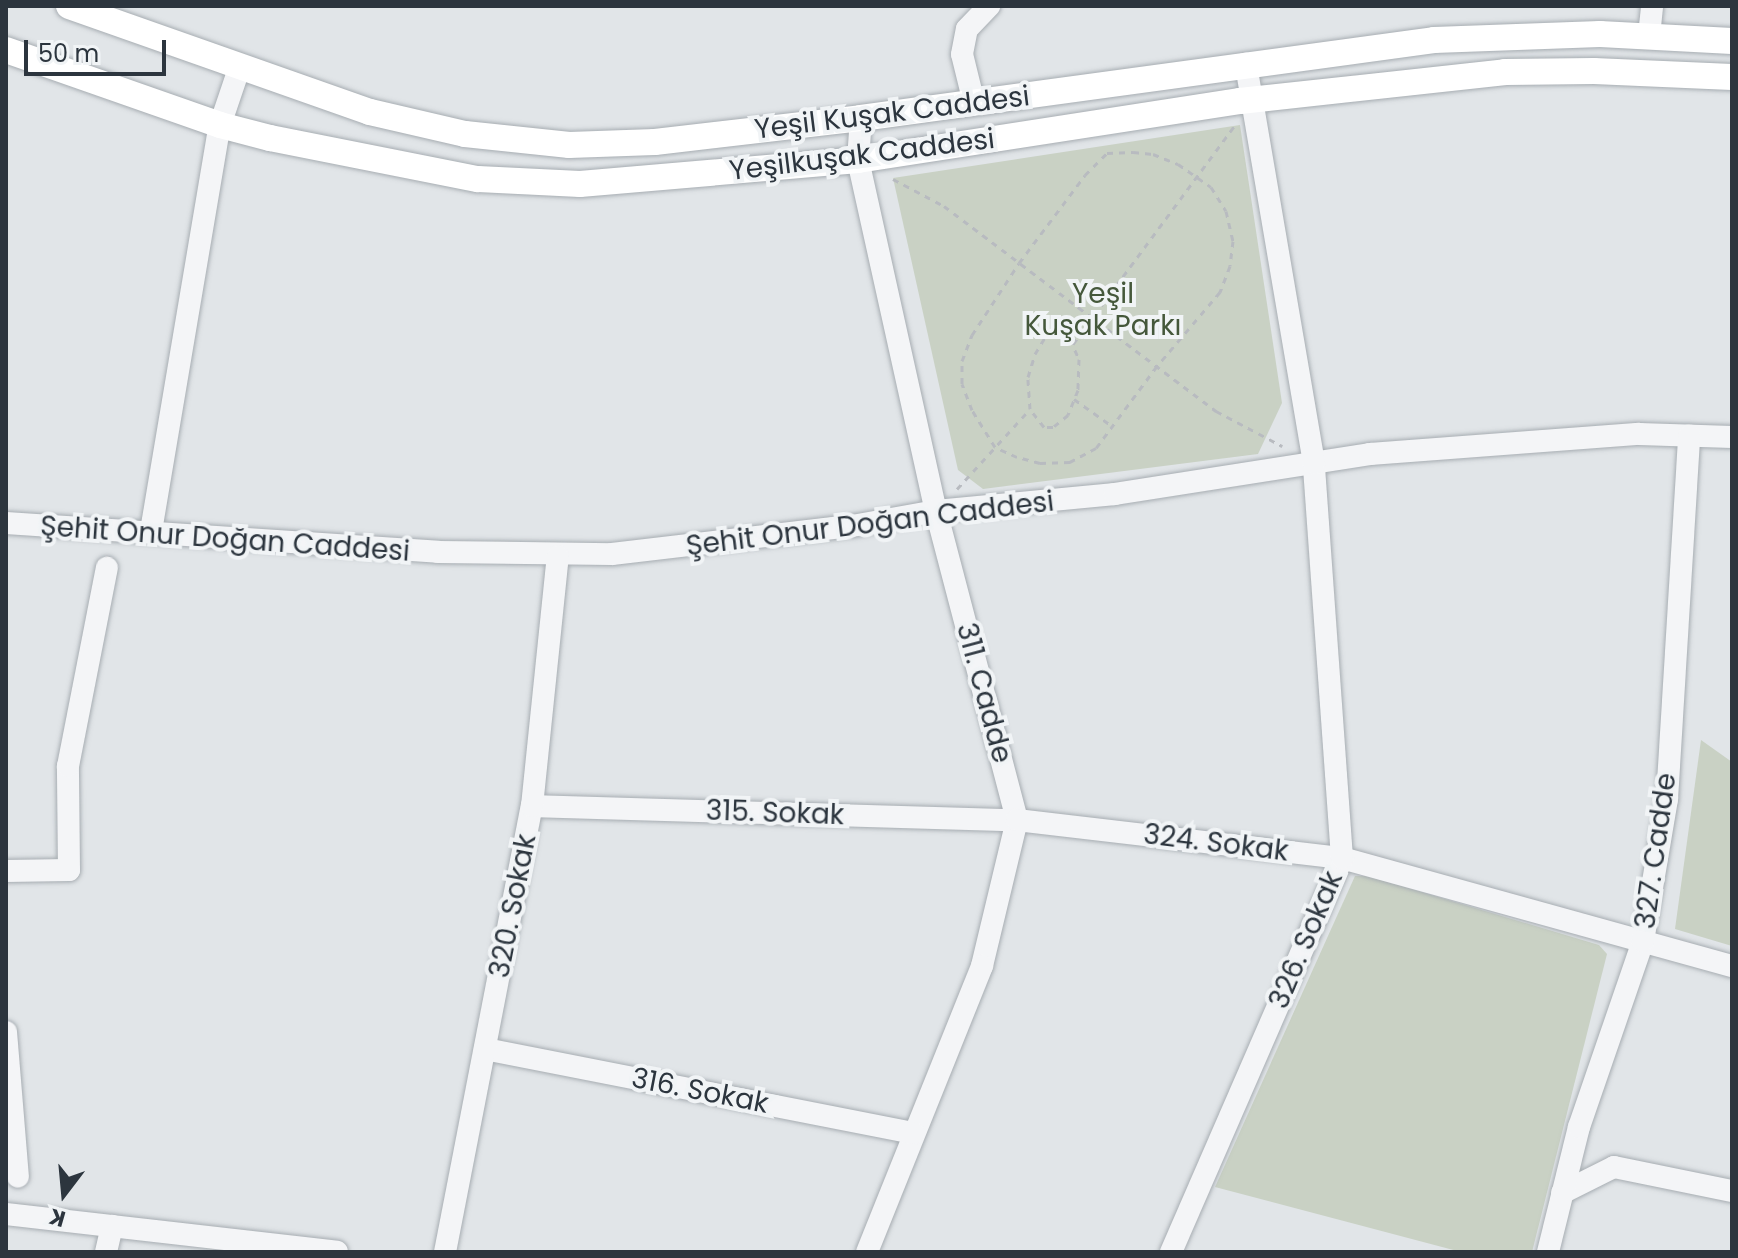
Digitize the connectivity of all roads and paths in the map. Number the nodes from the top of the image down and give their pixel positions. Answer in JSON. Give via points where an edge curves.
{"nodes":[{"id":1,"x":69,"y":6,"type":"edge"},
{"id":2,"x":989,"y":6,"type":"edge"},
{"id":3,"x":1652,"y":6,"type":"edge"},
{"id":4,"x":1649,"y":36,"type":"junction"},
{"id":5,"x":1732,"y":41,"type":"edge"},
{"id":6,"x":6,"y":50,"type":"edge"},
{"id":7,"x":1246,"y":64,"type":"junction"},
{"id":8,"x":239,"y":69,"type":"junction"},
{"id":9,"x":1732,"y":77,"type":"edge"},
{"id":10,"x":1254,"y":99,"type":"junction"},
{"id":11,"x":974,"y":103,"type":"junction"},
{"id":12,"x":861,"y":118,"type":"junction"},
{"id":13,"x":220,"y":125,"type":"junction"},
{"id":14,"x":858,"y":160,"type":"junction"},
{"id":15,"x":1198,"y":177,"type":"junction"},
{"id":16,"x":1019,"y":263,"type":"junction"},
{"id":17,"x":1093,"y":318,"type":"junction"},
{"id":18,"x":1073,"y":344,"type":"junction"},
{"id":19,"x":1157,"y":366,"type":"junction"},
{"id":20,"x":1074,"y":399,"type":"junction"},
{"id":21,"x":1030,"y":409,"type":"junction"},
{"id":22,"x":1112,"y":426,"type":"junction"},
{"id":23,"x":1689,"y":436,"type":"junction"},
{"id":24,"x":1732,"y":437,"type":"edge"},
{"id":25,"x":995,"y":447,"type":"junction"},
{"id":26,"x":1314,"y":463,"type":"junction"},
{"id":27,"x":936,"y":511,"type":"junction"},
{"id":28,"x":6,"y":523,"type":"edge"},
{"id":29,"x":151,"y":531,"type":"junction"},
{"id":30,"x":558,"y":556,"type":"junction"},
{"id":31,"x":107,"y":568,"type":"dead end"},
{"id":32,"x":532,"y":806,"type":"junction"},
{"id":33,"x":1017,"y":820,"type":"junction"},
{"id":34,"x":1342,"y":858,"type":"junction"},
{"id":35,"x":6,"y":871,"type":"edge"},
{"id":36,"x":1643,"y":941,"type":"junction"},
{"id":37,"x":1732,"y":966,"type":"edge"},
{"id":38,"x":6,"y":1032,"type":"edge"},
{"id":39,"x":485,"y":1049,"type":"junction"},
{"id":40,"x":914,"y":1133,"type":"junction"},
{"id":41,"x":18,"y":1177,"type":"dead end"},
{"id":42,"x":1732,"y":1191,"type":"edge"},
{"id":43,"x":1562,"y":1193,"type":"junction"},
{"id":44,"x":6,"y":1214,"type":"edge"},
{"id":45,"x":112,"y":1226,"type":"junction"},
{"id":46,"x":106,"y":1252,"type":"edge"},
{"id":47,"x":337,"y":1252,"type":"edge"},
{"id":48,"x":445,"y":1252,"type":"edge"},
{"id":49,"x":867,"y":1252,"type":"edge"},
{"id":50,"x":1171,"y":1252,"type":"edge"},
{"id":51,"x":1548,"y":1252,"type":"edge"}],
"edges":[{"from":1,"to":8,"type":"main road","name":"Yeşil Kuşak Caddesi"},
{"from":2,"to":11,"type":"street","via":[[967,29],[962,54]]},
{"from":3,"to":4,"type":"street"},
{"from":4,"to":5,"type":"main road","name":"Yeşil Kuşak Caddesi"},
{"from":4,"to":7,"type":"main road","name":"Yeşil Kuşak Caddesi","via":[[1434,40]]},
{"from":6,"to":13,"type":"main road","name":"Yeşilkuşak Caddesi"},
{"from":7,"to":10,"type":"street","name":"326. Sokak"},
{"from":7,"to":11,"type":"main road","name":"Yeşil Kuşak Caddesi"},
{"from":8,"to":12,"type":"main road","name":"Yeşil Kuşak Caddesi","via":[[420,126],[569,145],[655,142]]},
{"from":8,"to":13,"type":"street"},
{"from":9,"to":10,"type":"main road","name":"Yeşilkuşak Caddesi","via":[[1505,72]]},
{"from":10,"to":14,"type":"main road","name":"Yeşilkuşak Caddesi"},
{"from":10,"to":15,"type":"path"},
{"from":10,"to":26,"type":"street","name":"326. Sokak"},
{"from":11,"to":12,"type":"main road","name":"Yeşil Kuşak Caddesi"},
{"from":12,"to":14,"type":"street","name":"311. Cadde"},
{"from":13,"to":14,"type":"main road","name":"Yeşilkuşak Caddesi","via":[[406,167],[544,183],[655,180]]},
{"from":13,"to":29,"type":"street"},
{"from":14,"to":16,"type":"path","via":[[944,206]]},
{"from":14,"to":27,"type":"street","name":"311. Cadde"},
{"from":15,"to":16,"type":"path","via":[[1153,154],[1107,153]]},
{"from":15,"to":17,"type":"path"},
{"from":15,"to":19,"type":"path","via":[[1226,211],[1233,241],[1230,266],[1220,292]]},
{"from":16,"to":17,"type":"path"},
{"from":16,"to":25,"type":"path","via":[[972,335],[962,361],[962,384]]},
{"from":17,"to":18,"type":"path"},
{"from":17,"to":19,"type":"path"},
{"from":18,"to":20,"type":"path","via":[[1079,359]]},
{"from":18,"to":21,"type":"path","via":[[1058,331],[1040,345],[1028,377]]},
{"from":19,"to":22,"type":"path"},
{"from":19,"to":26,"type":"path","via":[[1216,411]]},
{"from":20,"to":21,"type":"path","via":[[1068,415],[1053,427],[1037,423]]},
{"from":20,"to":22,"type":"path"},
{"from":21,"to":25,"type":"path"},
{"from":22,"to":25,"type":"path","via":[[1096,448],[1070,462],[1040,463]]},
{"from":23,"to":24,"type":"street","name":"Şehit Onur Doğan Caddesi"},
{"from":23,"to":26,"type":"street","name":"Şehit Onur Doğan Caddesi","via":[[1639,434],[1402,451]]},
{"from":23,"to":36,"type":"street","name":"327. Cadde","via":[[1667,799]]},
{"from":25,"to":27,"type":"path"},
{"from":26,"to":27,"type":"street","name":"Şehit Onur Doğan Caddesi","via":[[1115,494]]},
{"from":26,"to":34,"type":"street","name":"326. Sokak"},
{"from":27,"to":30,"type":"street","name":"Şehit Onur Doğan Caddesi","via":[[655,551]]},
{"from":27,"to":33,"type":"street","name":"311. Cadde"},
{"from":28,"to":29,"type":"street","name":"Şehit Onur Doğan Caddesi"},
{"from":29,"to":30,"type":"street","name":"Şehit Onur Doğan Caddesi"},
{"from":30,"to":32,"type":"street","name":"320. Sokak"},
{"from":31,"to":35,"type":"street","via":[[68,766],[69,870]]},
{"from":32,"to":33,"type":"street","name":"315. Sokak"},
{"from":32,"to":39,"type":"street","name":"320. Sokak"},
{"from":33,"to":34,"type":"street","name":"324. Sokak"},
{"from":33,"to":40,"type":"street","name":"311. Cadde","via":[[982,966]]},
{"from":34,"to":36,"type":"street","name":"324. Sokak"},
{"from":34,"to":50,"type":"street","name":"326. Sokak"},
{"from":36,"to":37,"type":"street","name":"324. Sokak"},
{"from":36,"to":43,"type":"street","name":"327. Cadde","via":[[1579,1127]]},
{"from":38,"to":41,"type":"street"},
{"from":39,"to":40,"type":"street","name":"316. Sokak"},
{"from":39,"to":48,"type":"street","name":"320. Sokak"},
{"from":40,"to":49,"type":"street","name":"311. Cadde"},
{"from":42,"to":43,"type":"street","via":[[1614,1167]]},
{"from":43,"to":51,"type":"street","name":"327. Cadde"},
{"from":44,"to":45,"type":"street"},
{"from":45,"to":46,"type":"street"},
{"from":45,"to":47,"type":"street"}]}
